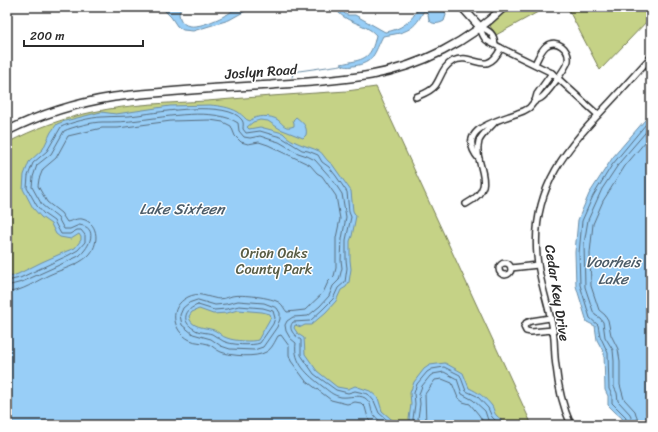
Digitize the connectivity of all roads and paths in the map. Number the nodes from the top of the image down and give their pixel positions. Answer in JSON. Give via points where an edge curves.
{"nodes":[{"id":1,"x":462,"y":7,"type":"edge"},
{"id":2,"x":504,"y":7,"type":"edge"},
{"id":3,"x":480,"y":27,"type":"junction"},
{"id":4,"x":501,"y":48,"type":"junction"},
{"id":5,"x":651,"y":57,"type":"edge"},
{"id":6,"x":535,"y":64,"type":"junction"},
{"id":7,"x":552,"y":74,"type":"junction"},
{"id":8,"x":558,"y":78,"type":"junction"},
{"id":9,"x":416,"y":97,"type":"dead end"},
{"id":10,"x":536,"y":101,"type":"junction"},
{"id":11,"x":598,"y":115,"type":"junction"},
{"id":12,"x":7,"y":131,"type":"edge"},
{"id":13,"x":466,"y":204,"type":"dead end"},
{"id":14,"x":538,"y":265,"type":"junction"},
{"id":15,"x":511,"y":268,"type":"dead end"},
{"id":16,"x":550,"y":318,"type":"junction"},
{"id":17,"x":553,"y":330,"type":"junction"},
{"id":18,"x":571,"y":425,"type":"edge"}],
"edges":[{"from":1,"to":3,"type":"street"},
{"from":2,"to":3,"type":"street","name":"Joslyn Road"},
{"from":3,"to":4,"type":"street","via":[[488,42]]},
{"from":3,"to":12,"type":"street","name":"Joslyn Road","via":[[461,41],[432,56],[384,73],[335,80],[94,100],[36,117]]},
{"from":4,"to":6,"type":"street"},
{"from":4,"to":9,"type":"street","via":[[492,62],[453,61],[442,71],[432,89]]},
{"from":5,"to":11,"type":"street","name":"Cedar Key Drive"},
{"from":6,"to":7,"type":"street"},
{"from":6,"to":8,"type":"street","via":[[546,46],[553,43],[562,46],[568,56],[568,62]]},
{"from":7,"to":8,"type":"street"},
{"from":7,"to":10,"type":"street","via":[[537,94]]},
{"from":8,"to":10,"type":"street"},
{"from":8,"to":11,"type":"street"},
{"from":10,"to":13,"type":"street","via":[[528,108],[496,121],[480,139],[479,159],[484,183],[481,192]]},
{"from":11,"to":14,"type":"street","name":"Cedar Key Drive","via":[[562,157],[544,193],[536,239]]},
{"from":14,"to":15,"type":"street"},
{"from":14,"to":16,"type":"street","name":"Cedar Key Drive"},
{"from":16,"to":17,"type":"street","name":"Cedar Key Drive"},
{"from":16,"to":17,"type":"street","via":[[531,321],[524,327],[526,331],[531,332]]},
{"from":17,"to":18,"type":"street","name":"Cedar Key Drive","via":[[557,378]]}]}
